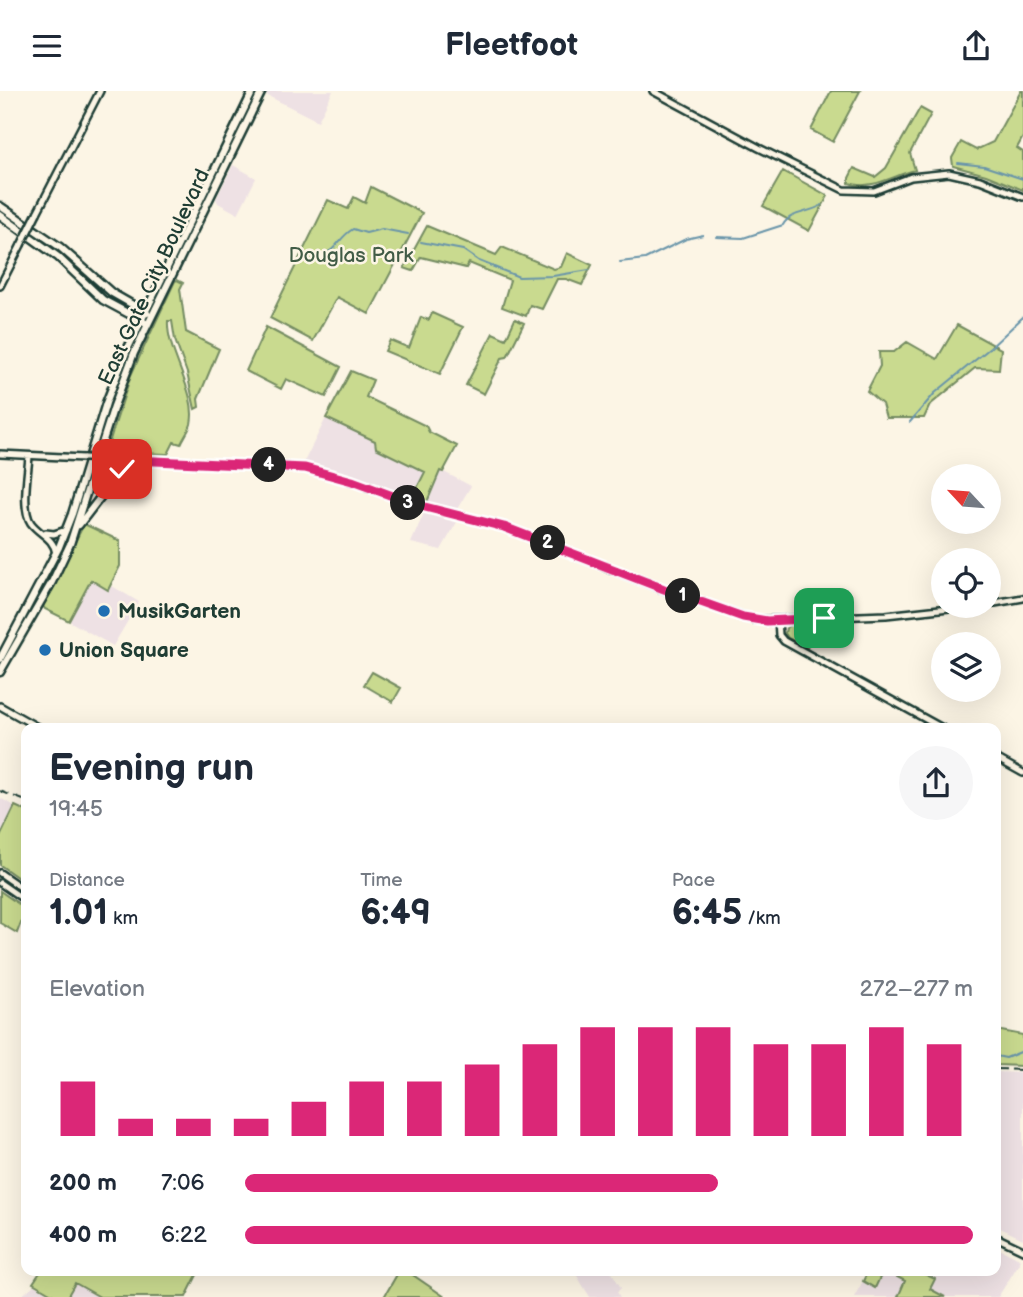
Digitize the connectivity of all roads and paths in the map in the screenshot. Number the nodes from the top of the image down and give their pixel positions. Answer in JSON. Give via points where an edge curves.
{"nodes":[{"id":1,"x":100,"y":91,"type":"edge"},
{"id":2,"x":253,"y":91,"type":"edge"},
{"id":3,"x":262,"y":91,"type":"edge"},
{"id":4,"x":653,"y":91,"type":"edge"},
{"id":5,"x":1023,"y":197,"type":"edge"},
{"id":6,"x":0,"y":206,"type":"edge"},
{"id":7,"x":0,"y":215,"type":"edge"},
{"id":8,"x":0,"y":286,"type":"edge"},
{"id":9,"x":148,"y":314,"type":"junction"},
{"id":10,"x":144,"y":322,"type":"junction"},
{"id":11,"x":0,"y":454,"type":"edge"},
{"id":12,"x":29,"y":456,"type":"junction"},
{"id":13,"x":133,"y":460,"type":"junction"},
{"id":14,"x":76,"y":529,"type":"junction"},
{"id":15,"x":66,"y":530,"type":"junction"},
{"id":16,"x":43,"y":533,"type":"junction"},
{"id":17,"x":57,"y":553,"type":"junction"},
{"id":18,"x":1023,"y":598,"type":"edge"},
{"id":19,"x":1001,"y":602,"type":"edge"},
{"id":20,"x":931,"y":610,"type":"edge"},
{"id":21,"x":778,"y":620,"type":"junction"},
{"id":22,"x":0,"y":659,"type":"edge"},
{"id":23,"x":0,"y":672,"type":"edge"},
{"id":24,"x":0,"y":706,"type":"edge"},
{"id":25,"x":31,"y":723,"type":"edge"},
{"id":26,"x":933,"y":723,"type":"edge"},
{"id":27,"x":1001,"y":761,"type":"edge"},
{"id":28,"x":1023,"y":773,"type":"edge"},
{"id":29,"x":0,"y":873,"type":"edge"},
{"id":30,"x":0,"y":883,"type":"edge"},
{"id":31,"x":21,"y":888,"type":"edge"},
{"id":32,"x":21,"y":898,"type":"edge"},
{"id":33,"x":1001,"y":1239,"type":"edge"},
{"id":34,"x":1023,"y":1250,"type":"edge"}],
"edges":[{"from":1,"to":8,"type":"main road","bridge":true},
{"from":2,"to":9,"type":"main road","name":"East Gate City Boulevard"},
{"from":3,"to":9,"type":"main road","name":"East Gate City Boulevard"},
{"from":4,"to":5,"type":"main road","via":[[844,190],[874,191],[911,177],[948,173]]},
{"from":6,"to":9,"type":"main road","via":[[55,243],[112,293]]},
{"from":7,"to":10,"type":"main road","via":[[58,257],[103,300]]},
{"from":9,"to":10,"type":"main road","name":"East Gate City Boulevard"},
{"from":10,"to":14,"type":"main road","name":"East Gate City Boulevard"},
{"from":10,"to":15,"type":"main road","name":"East Gate City Boulevard","via":[[106,403]]},
{"from":11,"to":12,"type":"main road"},
{"from":12,"to":13,"type":"main road","bridge":true},
{"from":12,"to":16,"type":"main road","via":[[27,515]]},
{"from":13,"to":14,"type":"main road"},
{"from":13,"to":21,"type":"main road","via":[[305,468],[417,505],[504,527],[743,617]]},
{"from":14,"to":23,"type":"main road","name":"East Gate City Boulevard","via":[[52,582]]},
{"from":15,"to":16,"type":"main road"},
{"from":15,"to":17,"type":"main road","name":"East Gate City Boulevard"},
{"from":16,"to":17,"type":"main road"},
{"from":17,"to":22,"type":"main road","name":"East Gate City Boulevard"},
{"from":18,"to":19,"type":"main road"},
{"from":20,"to":21,"type":"main road"},
{"from":21,"to":26,"type":"main road","via":[[784,641]]},
{"from":24,"to":25,"type":"main road"},
{"from":27,"to":28,"type":"main road"},
{"from":29,"to":31,"type":"main road"},
{"from":30,"to":32,"type":"main road"},
{"from":33,"to":34,"type":"main road"}]}
